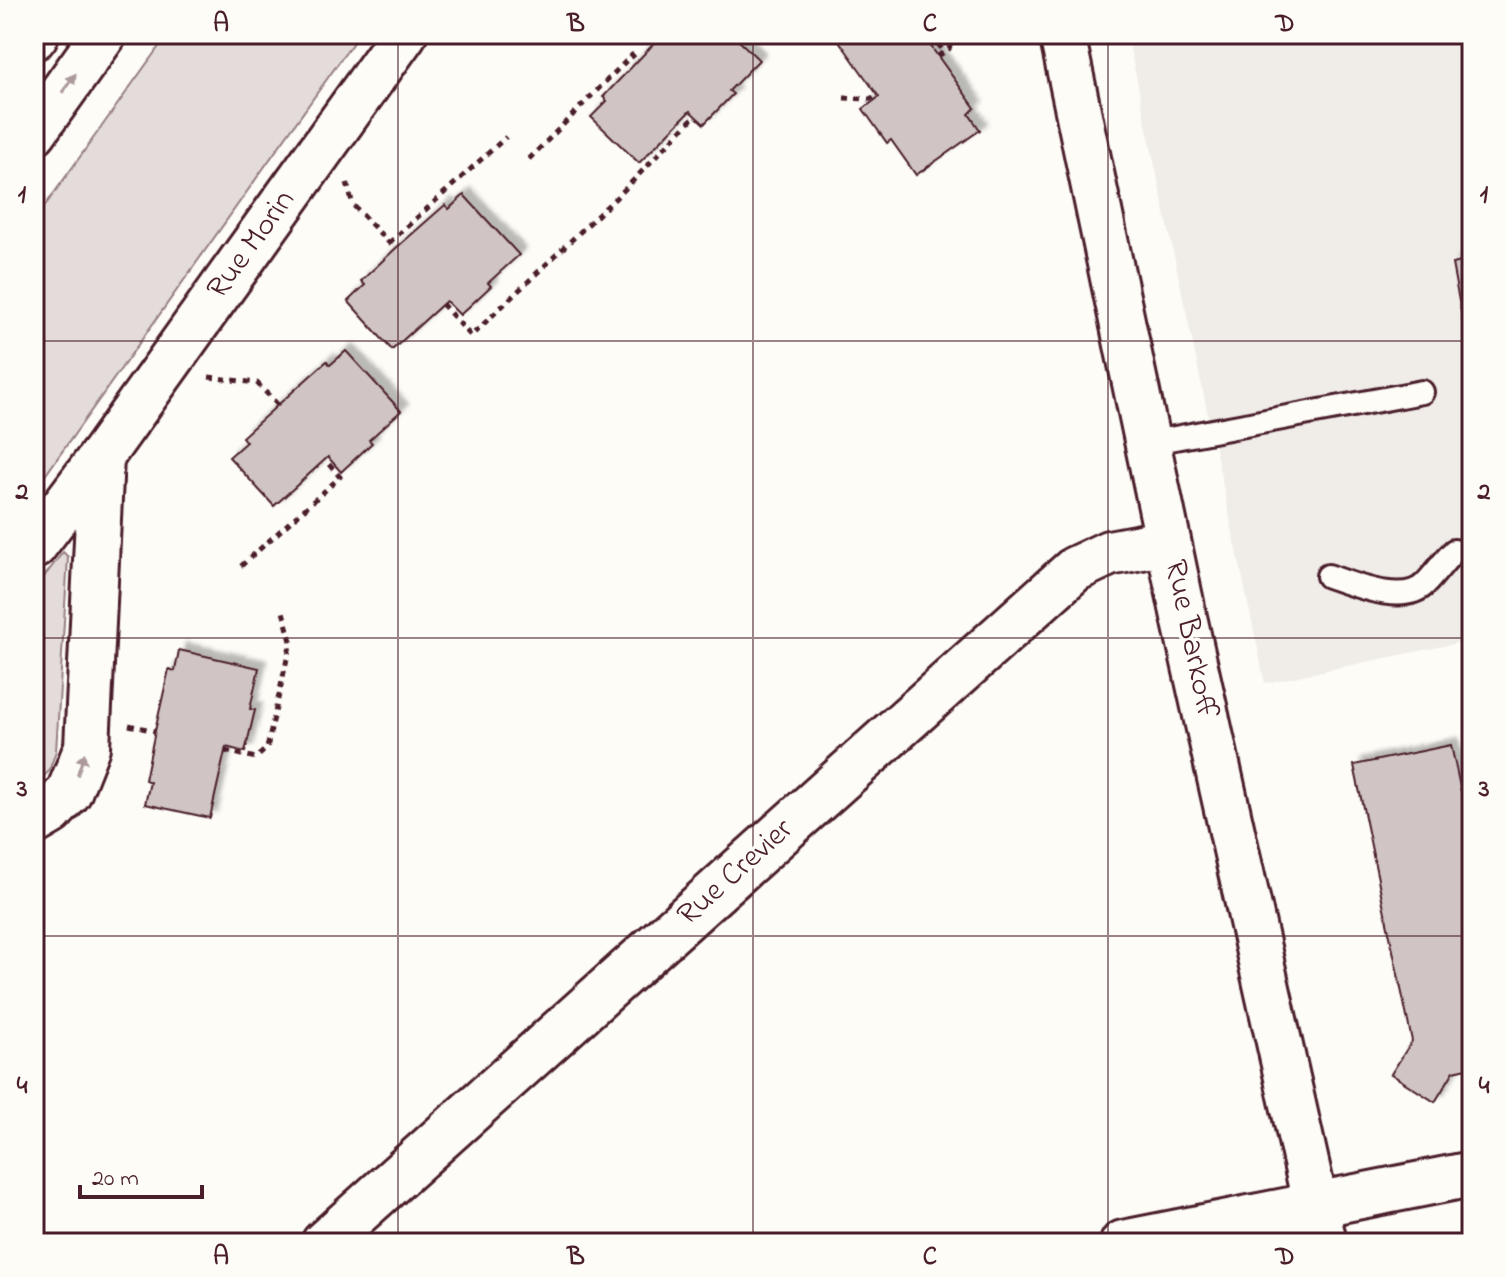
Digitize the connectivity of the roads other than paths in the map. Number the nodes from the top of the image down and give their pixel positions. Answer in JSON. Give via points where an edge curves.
{"nodes":[{"id":1,"x":104,"y":34,"type":"edge"},
{"id":2,"x":404,"y":34,"type":"edge"},
{"id":3,"x":1062,"y":34,"type":"edge"},
{"id":4,"x":34,"y":132,"type":"edge"},
{"id":5,"x":1422,"y":392,"type":"dead end"},
{"id":6,"x":1148,"y":443,"type":"junction"},
{"id":7,"x":101,"y":457,"type":"junction"},
{"id":8,"x":1168,"y":542,"type":"junction"},
{"id":9,"x":34,"y":546,"type":"edge"},
{"id":10,"x":1454,"y":551,"type":"dead end"},
{"id":11,"x":1328,"y":576,"type":"dead end"},
{"id":12,"x":34,"y":822,"type":"edge"},
{"id":13,"x":1472,"y":1174,"type":"edge"},
{"id":14,"x":1319,"y":1224,"type":"edge"},
{"id":15,"x":324,"y":1243,"type":"edge"},
{"id":16,"x":1123,"y":1243,"type":"edge"}],
"edges":[{"from":4,"to":1,"type":"main road","one_way":true},
{"from":2,"to":7,"type":"main road","name":"Rue Morin"},
{"from":3,"to":6,"type":"main road","name":"Rue Barkoff"},
{"from":5,"to":6,"type":"lane"},
{"from":6,"to":8,"type":"main road","name":"Rue Barkoff"},
{"from":7,"to":9,"type":"main road","name":"Rue Morin"},
{"from":12,"to":7,"type":"main road","one_way":true,"via":[[69,792],[87,747]]},
{"from":8,"to":14,"type":"main road","name":"Rue Barkoff"},
{"from":8,"to":15,"type":"main road","name":"Rue Crevier","via":[[1109,553],[1075,569]]},
{"from":10,"to":11,"type":"lane","via":[[1424,586],[1409,592],[1380,592]]},
{"from":13,"to":14,"type":"main road"},
{"from":14,"to":16,"type":"main road"}]}
